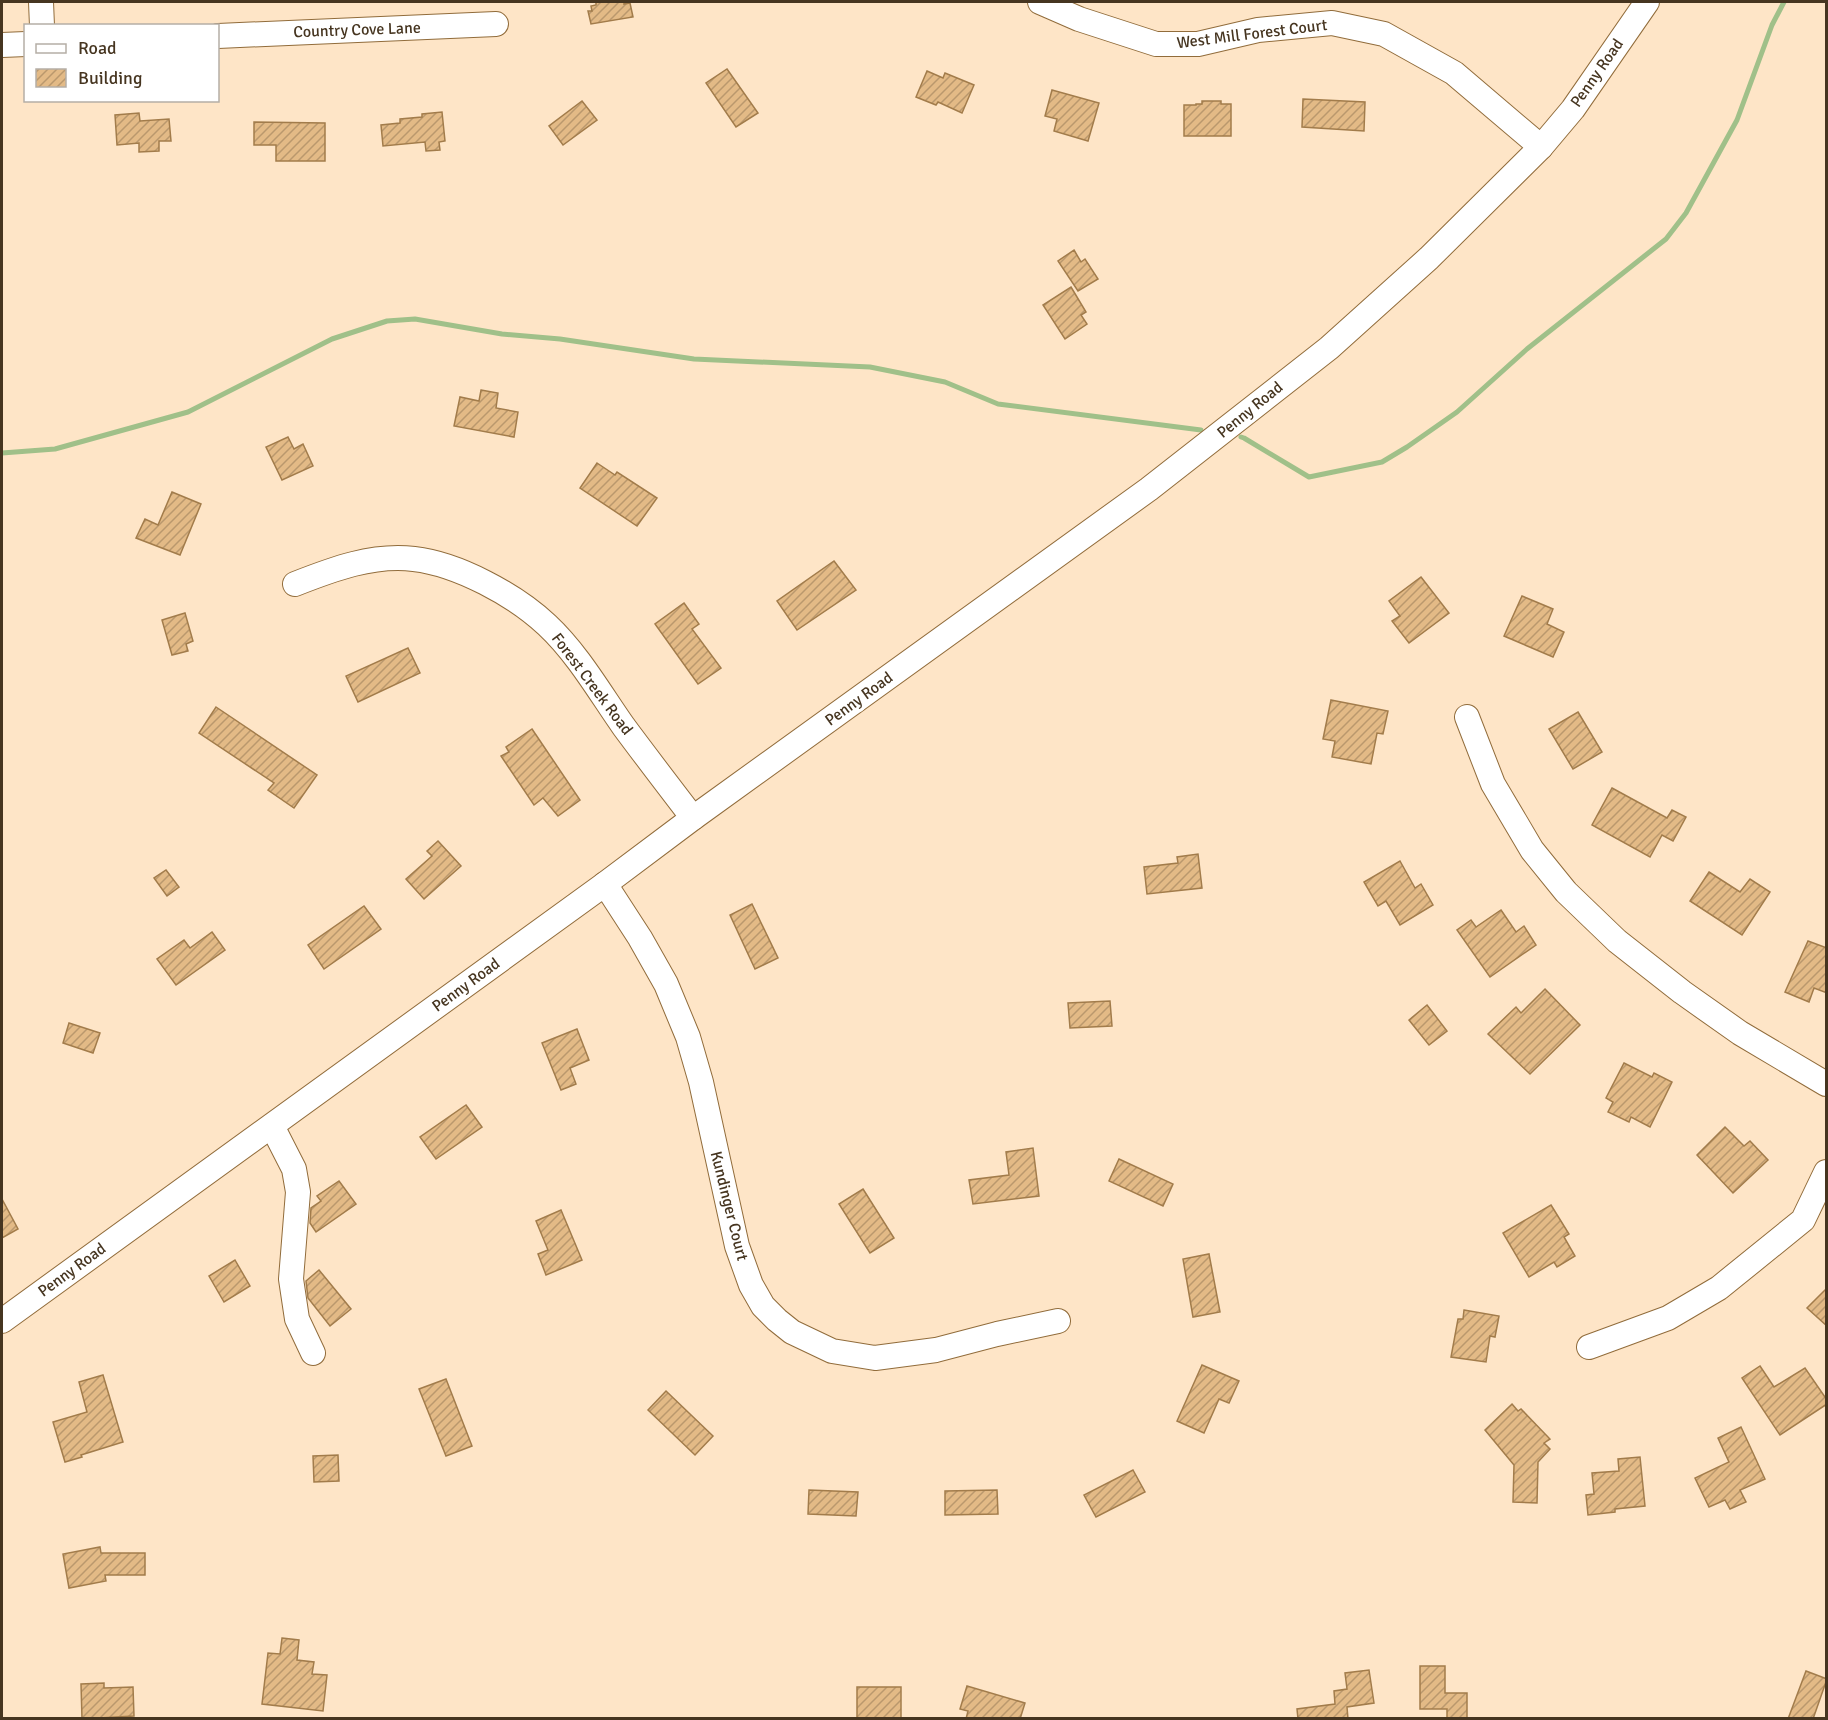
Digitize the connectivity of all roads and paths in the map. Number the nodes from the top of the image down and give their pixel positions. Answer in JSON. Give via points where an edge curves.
{"nodes":[{"id":1,"x":41,"y":2,"type":"edge"},
{"id":2,"x":1040,"y":2,"type":"edge"},
{"id":3,"x":1647,"y":2,"type":"edge"},
{"id":4,"x":42,"y":24,"type":"edge"},
{"id":5,"x":496,"y":24,"type":"dead end"},
{"id":6,"x":219,"y":36,"type":"edge"},
{"id":7,"x":24,"y":44,"type":"edge"},
{"id":8,"x":2,"y":45,"type":"edge"},
{"id":9,"x":1541,"y":147,"type":"junction"},
{"id":10,"x":295,"y":584,"type":"dead end"},
{"id":11,"x":1467,"y":717,"type":"dead end"},
{"id":12,"x":693,"y":818,"type":"junction"},
{"id":13,"x":605,"y":884,"type":"junction"},
{"id":14,"x":1827,"y":1084,"type":"edge"},
{"id":15,"x":272,"y":1126,"type":"junction"},
{"id":16,"x":1827,"y":1172,"type":"edge"},
{"id":17,"x":2,"y":1321,"type":"edge"},
{"id":18,"x":1058,"y":1321,"type":"dead end"},
{"id":19,"x":1589,"y":1347,"type":"dead end"},
{"id":20,"x":313,"y":1353,"type":"dead end"}],
"edges":[{"from":1,"to":4,"type":"street"},
{"from":2,"to":9,"type":"street","name":"West Mill Forest Court","via":[[1156,44],[1198,44],[1258,30],[1332,23],[1384,34],[1454,73]]},
{"from":3,"to":9,"type":"street","name":"Penny Road","via":[[1573,109]]},
{"from":5,"to":6,"type":"street","name":"Country Cove Lane"},
{"from":7,"to":8,"type":"street"},
{"from":9,"to":12,"type":"street","name":"Penny Road","via":[[1429,258],[1329,348],[1140,495]]},
{"from":10,"to":12,"type":"street","name":"Forest Creek Road","via":[[376,559],[414,559],[454,568],[523,605],[570,651]]},
{"from":11,"to":14,"type":"street","via":[[1493,784],[1532,850],[1566,892],[1617,941],[1682,992],[1740,1033]]},
{"from":12,"to":13,"type":"street","name":"Penny Road"},
{"from":13,"to":15,"type":"street","name":"Penny Road"},
{"from":13,"to":18,"type":"street","name":"Kundinger Court","via":[[666,984],[688,1037],[736,1246],[751,1285],[777,1320],[792,1332],[832,1351],[875,1358],[936,1350]]},
{"from":15,"to":17,"type":"street","name":"Penny Road"},
{"from":15,"to":20,"type":"street","via":[[294,1169],[298,1192],[291,1279],[297,1319]]},
{"from":16,"to":19,"type":"street","via":[[1803,1220],[1719,1288],[1668,1318]]}]}
